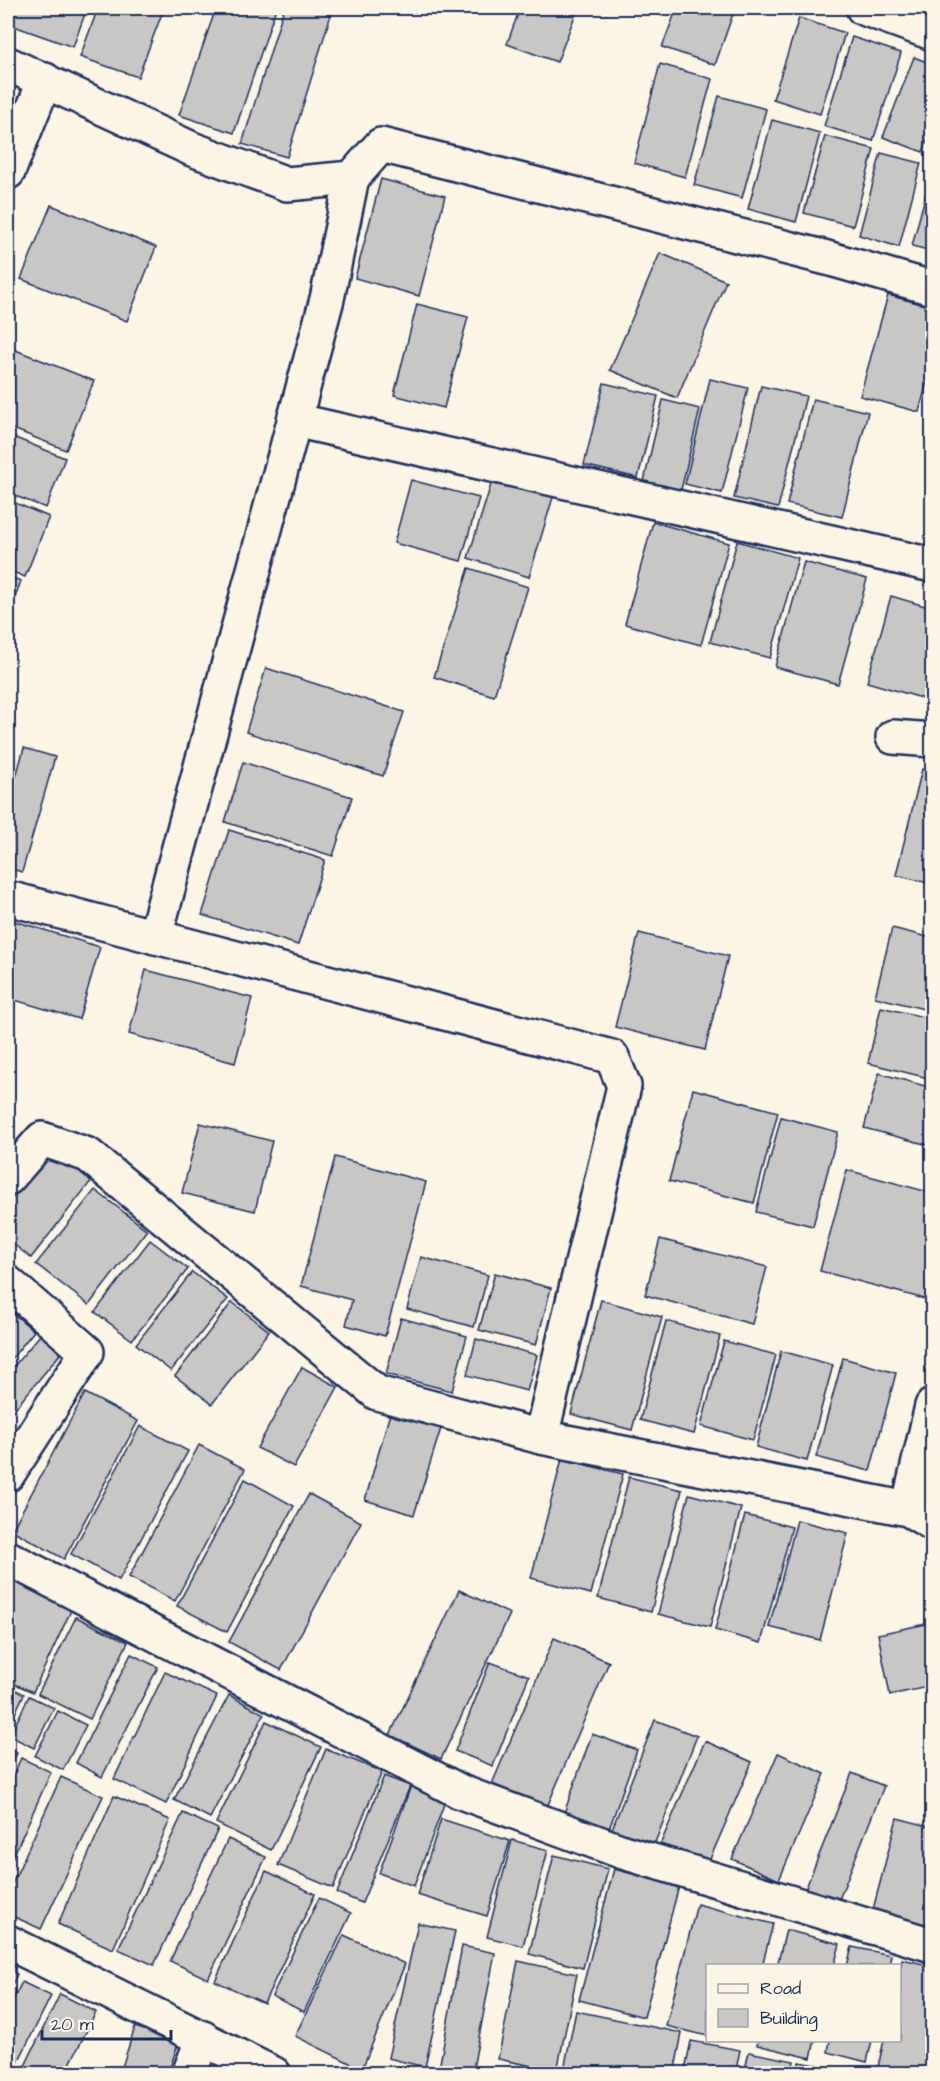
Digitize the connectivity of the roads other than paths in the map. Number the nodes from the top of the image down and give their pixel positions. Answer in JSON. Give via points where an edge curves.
{"nodes":[{"id":1,"x":863,"y":8,"type":"edge"},
{"id":2,"x":933,"y":33,"type":"edge"},
{"id":3,"x":8,"y":64,"type":"edge"},
{"id":4,"x":45,"y":80,"type":"junction"},
{"id":5,"x":8,"y":172,"type":"edge"},
{"id":6,"x":352,"y":178,"type":"junction"},
{"id":7,"x":933,"y":288,"type":"edge"},
{"id":8,"x":294,"y":420,"type":"junction"},
{"id":9,"x":933,"y":565,"type":"edge"},
{"id":10,"x":893,"y":737,"type":"dead end"},
{"id":11,"x":933,"y":740,"type":"edge"},
{"id":12,"x":8,"y":898,"type":"edge"},
{"id":13,"x":155,"y":937,"type":"junction"},
{"id":14,"x":8,"y":1178,"type":"edge"},
{"id":15,"x":8,"y":1283,"type":"edge"},
{"id":16,"x":933,"y":1406,"type":"edge"},
{"id":17,"x":541,"y":1437,"type":"junction"},
{"id":18,"x":8,"y":1474,"type":"edge"},
{"id":19,"x":920,"y":1516,"type":"edge"},
{"id":20,"x":8,"y":1558,"type":"edge"},
{"id":21,"x":8,"y":1942,"type":"edge"},
{"id":22,"x":933,"y":1945,"type":"edge"},
{"id":23,"x":203,"y":2038,"type":"junction"},
{"id":24,"x":189,"y":2073,"type":"edge"},
{"id":25,"x":274,"y":2073,"type":"edge"}],
"edges":[{"from":1,"to":2,"type":"street"},
{"from":3,"to":4,"type":"street"},
{"from":4,"to":5,"type":"street"},
{"from":4,"to":6,"type":"street","via":[[192,149],[287,184]]},
{"from":6,"to":7,"type":"street","via":[[381,145]]},
{"from":6,"to":8,"type":"street","via":[[327,299]]},
{"from":8,"to":9,"type":"street"},
{"from":8,"to":13,"type":"street"},
{"from":10,"to":11,"type":"street"},
{"from":12,"to":13,"type":"street"},
{"from":13,"to":17,"type":"street","via":[[612,1057],[624,1086]]},
{"from":14,"to":17,"type":"street","via":[[42,1139],[88,1155],[376,1392]]},
{"from":15,"to":18,"type":"street","via":[[87,1352]]},
{"from":16,"to":19,"type":"street"},
{"from":17,"to":19,"type":"street"},
{"from":20,"to":22,"type":"street","via":[[461,1792],[623,1852]]},
{"from":21,"to":23,"type":"street"},
{"from":23,"to":24,"type":"street"},
{"from":23,"to":25,"type":"street"}]}
